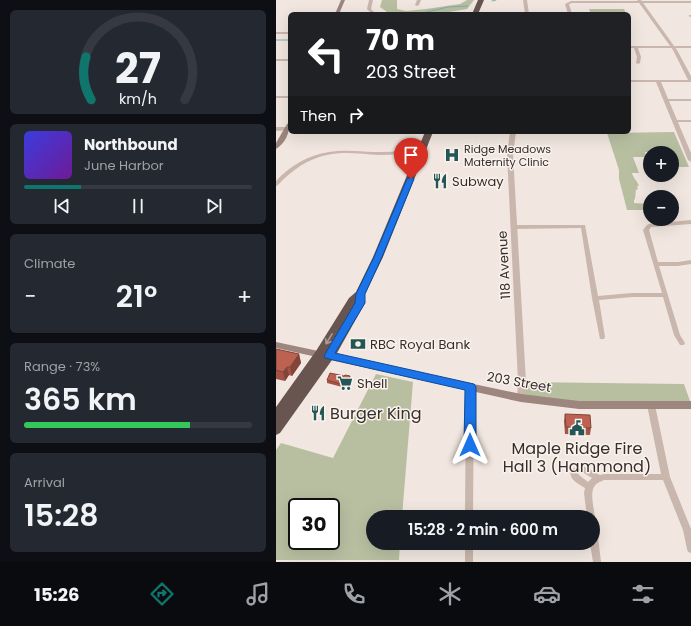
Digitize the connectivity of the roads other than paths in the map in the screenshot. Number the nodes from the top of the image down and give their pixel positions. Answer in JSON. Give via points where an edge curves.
{"nodes":[{"id":1,"x":343,"y":0,"type":"edge"},
{"id":2,"x":370,"y":0,"type":"edge"},
{"id":3,"x":419,"y":0,"type":"edge"},
{"id":4,"x":481,"y":0,"type":"edge"},
{"id":5,"x":525,"y":0,"type":"edge"},
{"id":6,"x":640,"y":1,"type":"edge"},
{"id":7,"x":691,"y":2,"type":"edge"},
{"id":8,"x":417,"y":4,"type":"dead end"},
{"id":9,"x":338,"y":12,"type":"edge"},
{"id":10,"x":372,"y":12,"type":"edge"},
{"id":11,"x":461,"y":12,"type":"edge"},
{"id":12,"x":476,"y":12,"type":"edge"},
{"id":13,"x":527,"y":12,"type":"edge"},
{"id":14,"x":569,"y":12,"type":"edge"},
{"id":15,"x":276,"y":33,"type":"edge"},
{"id":16,"x":288,"y":33,"type":"edge"},
{"id":17,"x":631,"y":47,"type":"edge"},
{"id":18,"x":636,"y":47,"type":"junction"},
{"id":19,"x":672,"y":47,"type":"junction"},
{"id":20,"x":691,"y":47,"type":"edge"},
{"id":21,"x":276,"y":60,"type":"edge"},
{"id":22,"x":288,"y":60,"type":"edge"},
{"id":23,"x":638,"y":63,"type":"dead end"},
{"id":24,"x":631,"y":81,"type":"edge"},
{"id":25,"x":658,"y":81,"type":"junction"},
{"id":26,"x":691,"y":81,"type":"edge"},
{"id":27,"x":276,"y":97,"type":"edge"},
{"id":28,"x":288,"y":97,"type":"edge"},
{"id":29,"x":666,"y":100,"type":"junction"},
{"id":30,"x":691,"y":100,"type":"edge"},
{"id":31,"x":675,"y":121,"type":"junction"},
{"id":32,"x":691,"y":121,"type":"edge"},
{"id":33,"x":288,"y":126,"type":"edge"},
{"id":34,"x":276,"y":128,"type":"edge"},
{"id":35,"x":288,"y":128,"type":"edge"},
{"id":36,"x":428,"y":134,"type":"edge"},
{"id":37,"x":512,"y":134,"type":"edge"},
{"id":38,"x":688,"y":146,"type":"edge"},
{"id":39,"x":276,"y":147,"type":"edge"},
{"id":40,"x":423,"y":148,"type":"junction"},
{"id":41,"x":403,"y":153,"type":"junction"},
{"id":42,"x":418,"y":160,"type":"junction"},
{"id":43,"x":691,"y":160,"type":"edge"},
{"id":44,"x":276,"y":184,"type":"edge"},
{"id":45,"x":691,"y":222,"type":"edge"},
{"id":46,"x":514,"y":227,"type":"junction"},
{"id":47,"x":691,"y":262,"type":"edge"},
{"id":48,"x":656,"y":264,"type":"junction"},
{"id":49,"x":665,"y":295,"type":"junction"},
{"id":50,"x":595,"y":298,"type":"junction"},
{"id":51,"x":602,"y":337,"type":"dead end"},
{"id":52,"x":682,"y":343,"type":"dead end"},
{"id":53,"x":276,"y":345,"type":"edge"},
{"id":54,"x":324,"y":355,"type":"junction"},
{"id":55,"x":470,"y":387,"type":"junction"},
{"id":56,"x":521,"y":398,"type":"junction"},
{"id":57,"x":651,"y":404,"type":"junction"},
{"id":58,"x":691,"y":405,"type":"edge"},
{"id":59,"x":276,"y":416,"type":"edge"},
{"id":60,"x":276,"y":430,"type":"edge"},
{"id":61,"x":666,"y":477,"type":"junction"},
{"id":62,"x":599,"y":479,"type":"junction"},
{"id":63,"x":589,"y":487,"type":"junction"},
{"id":64,"x":469,"y":510,"type":"edge"},
{"id":65,"x":591,"y":510,"type":"edge"},
{"id":66,"x":691,"y":549,"type":"edge"},
{"id":67,"x":469,"y":550,"type":"edge"},
{"id":68,"x":596,"y":550,"type":"edge"},
{"id":69,"x":469,"y":562,"type":"edge"},
{"id":70,"x":597,"y":562,"type":"edge"}],
"edges":[{"from":1,"to":9,"type":"main road"},
{"from":2,"to":10,"type":"street","via":[[369,9]]},
{"from":3,"to":8,"type":"street"},
{"from":4,"to":12,"type":"highway"},
{"from":5,"to":13,"type":"street"},
{"from":6,"to":7,"type":"street"},
{"from":6,"to":14,"type":"street","via":[[569,2],[567,4]]},
{"from":6,"to":19,"type":"street"},
{"from":11,"to":12,"type":"street"},
{"from":15,"to":16,"type":"street"},
{"from":17,"to":18,"type":"street"},
{"from":18,"to":19,"type":"street"},
{"from":18,"to":23,"type":"street"},
{"from":19,"to":20,"type":"street"},
{"from":19,"to":26,"type":"street"},
{"from":21,"to":22,"type":"street"},
{"from":24,"to":25,"type":"street"},
{"from":25,"to":26,"type":"street"},
{"from":25,"to":29,"type":"street"},
{"from":27,"to":28,"type":"street"},
{"from":29,"to":30,"type":"street"},
{"from":29,"to":31,"type":"street"},
{"from":31,"to":32,"type":"street"},
{"from":31,"to":38,"type":"street"},
{"from":33,"to":34,"type":"street"},
{"from":35,"to":39,"type":"main road"},
{"from":36,"to":40,"type":"highway"},
{"from":37,"to":46,"type":"street","name":"118 Avenue","via":[[510,154]]},
{"from":38,"to":43,"type":"street"},
{"from":40,"to":41,"type":"street"},
{"from":40,"to":42,"type":"highway"},
{"from":41,"to":42,"type":"street"},
{"from":41,"to":44,"type":"street","via":[[331,153],[296,166]]},
{"from":42,"to":54,"type":"highway","via":[[378,257],[360,294],[352,300]]},
{"from":45,"to":48,"type":"street","via":[[649,226],[646,230]]},
{"from":46,"to":50,"type":"street","via":[[583,226]]},
{"from":46,"to":56,"type":"street","name":"118 Avenue"},
{"from":47,"to":48,"type":"street"},
{"from":48,"to":49,"type":"street"},
{"from":49,"to":50,"type":"street"},
{"from":49,"to":52,"type":"street"},
{"from":50,"to":51,"type":"street"},
{"from":53,"to":54,"type":"main road","name":"203 Street"},
{"from":54,"to":55,"type":"main road","name":"203 Street"},
{"from":54,"to":59,"type":"highway"},
{"from":54,"to":60,"type":"highway"},
{"from":55,"to":56,"type":"main road","name":"203 Street"},
{"from":55,"to":64,"type":"street"},
{"from":56,"to":57,"type":"main road","name":"203 Street","via":[[579,405]]},
{"from":57,"to":58,"type":"main road","name":"203 Street"},
{"from":57,"to":61,"type":"street"},
{"from":61,"to":62,"type":"street"},
{"from":61,"to":66,"type":"street"},
{"from":62,"to":63,"type":"street"},
{"from":62,"to":63,"type":"street","via":[[583,469],[574,471],[575,477]]},
{"from":63,"to":65,"type":"street"},
{"from":67,"to":69,"type":"street"},
{"from":68,"to":70,"type":"street"}]}
